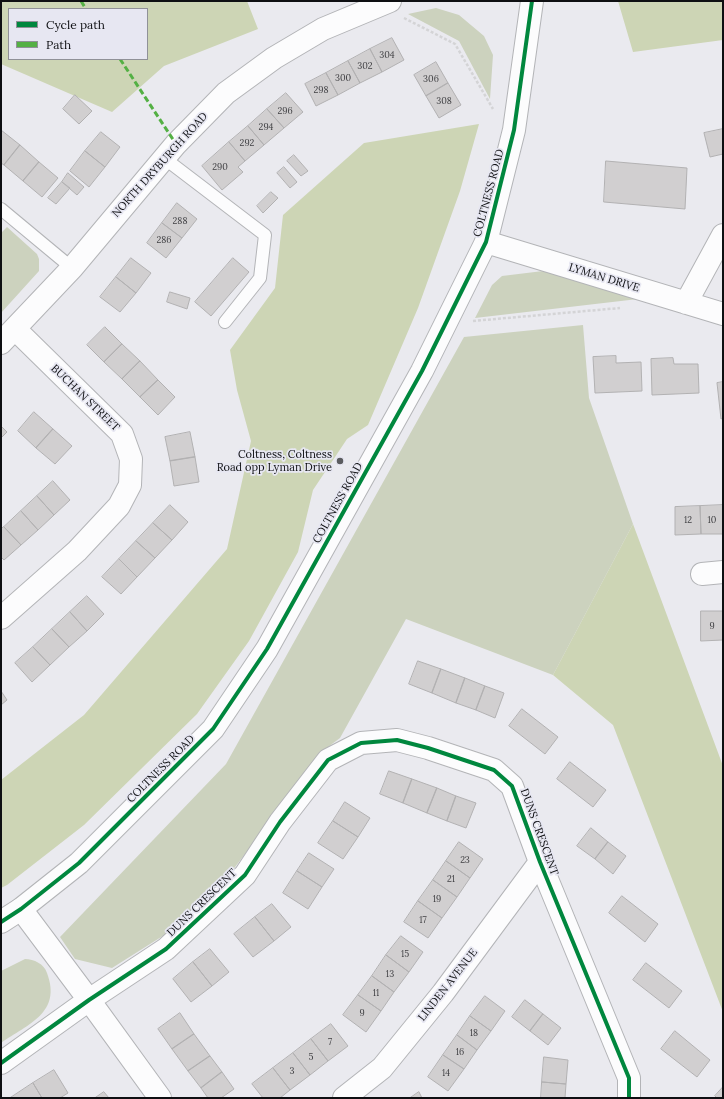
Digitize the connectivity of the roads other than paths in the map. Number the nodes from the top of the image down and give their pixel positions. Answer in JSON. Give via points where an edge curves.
{"nodes":[{"id":1,"x":531,"y":1,"type":"edge"},
{"id":2,"x":384,"y":3,"type":"edge"},
{"id":3,"x":164,"y":158,"type":"junction"},
{"id":4,"x":1,"y":209,"type":"edge"},
{"id":5,"x":723,"y":235,"type":"edge"},
{"id":6,"x":486,"y":242,"type":"junction"},
{"id":7,"x":72,"y":268,"type":"junction"},
{"id":8,"x":686,"y":303,"type":"junction"},
{"id":9,"x":723,"y":314,"type":"edge"},
{"id":10,"x":225,"y":322,"type":"dead end"},
{"id":11,"x":8,"y":336,"type":"edge"},
{"id":12,"x":1,"y":618,"type":"edge"},
{"id":13,"x":540,"y":862,"type":"junction"},
{"id":14,"x":21,"y":909,"type":"junction"},
{"id":15,"x":1,"y":922,"type":"edge"},
{"id":16,"x":89,"y":1000,"type":"junction"},
{"id":17,"x":1,"y":1063,"type":"edge"},
{"id":18,"x":160,"y":1098,"type":"edge"},
{"id":19,"x":344,"y":1098,"type":"edge"},
{"id":20,"x":629,"y":1098,"type":"edge"}],
"edges":[{"from":1,"to":6,"type":"street","name":"COLTNESS ROAD","via":[[512,141]]},
{"from":2,"to":3,"type":"street","name":"NORTH DRYBURGH ROAD","via":[[323,29],[274,58],[226,93]]},
{"from":3,"to":7,"type":"street","name":"NORTH DRYBURGH ROAD"},
{"from":3,"to":10,"type":"lane","via":[[264,235],[260,278]]},
{"from":4,"to":7,"type":"lane"},
{"from":5,"to":8,"type":"street"},
{"from":6,"to":8,"type":"street","name":"LYMAN DRIVE"},
{"from":6,"to":14,"type":"street","name":"COLTNESS ROAD","via":[[422,371],[267,649],[213,729],[79,863]]},
{"from":7,"to":11,"type":"street","name":"NORTH DRYBURGH ROAD"},
{"from":8,"to":9,"type":"street","name":"LYMAN DRIVE"},
{"from":11,"to":12,"type":"street","name":"BUCHAN STREET","via":[[122,434],[131,459],[130,485],[119,506],[78,551]]},
{"from":13,"to":16,"type":"street","name":"DUNS CRESCENT","via":[[512,786],[494,770],[397,740],[361,743],[328,760],[280,822],[245,875],[166,949]]},
{"from":13,"to":19,"type":"street","name":"LINDEN AVENUE","via":[[443,993],[382,1068]]},
{"from":13,"to":20,"type":"street","name":"DUNS CRESCENT","via":[[629,1078]]},
{"from":14,"to":15,"type":"street","name":"COLTNESS ROAD"},
{"from":14,"to":16,"type":"street"},
{"from":16,"to":17,"type":"street","name":"DUNS CRESCENT"},
{"from":16,"to":18,"type":"street"}]}
